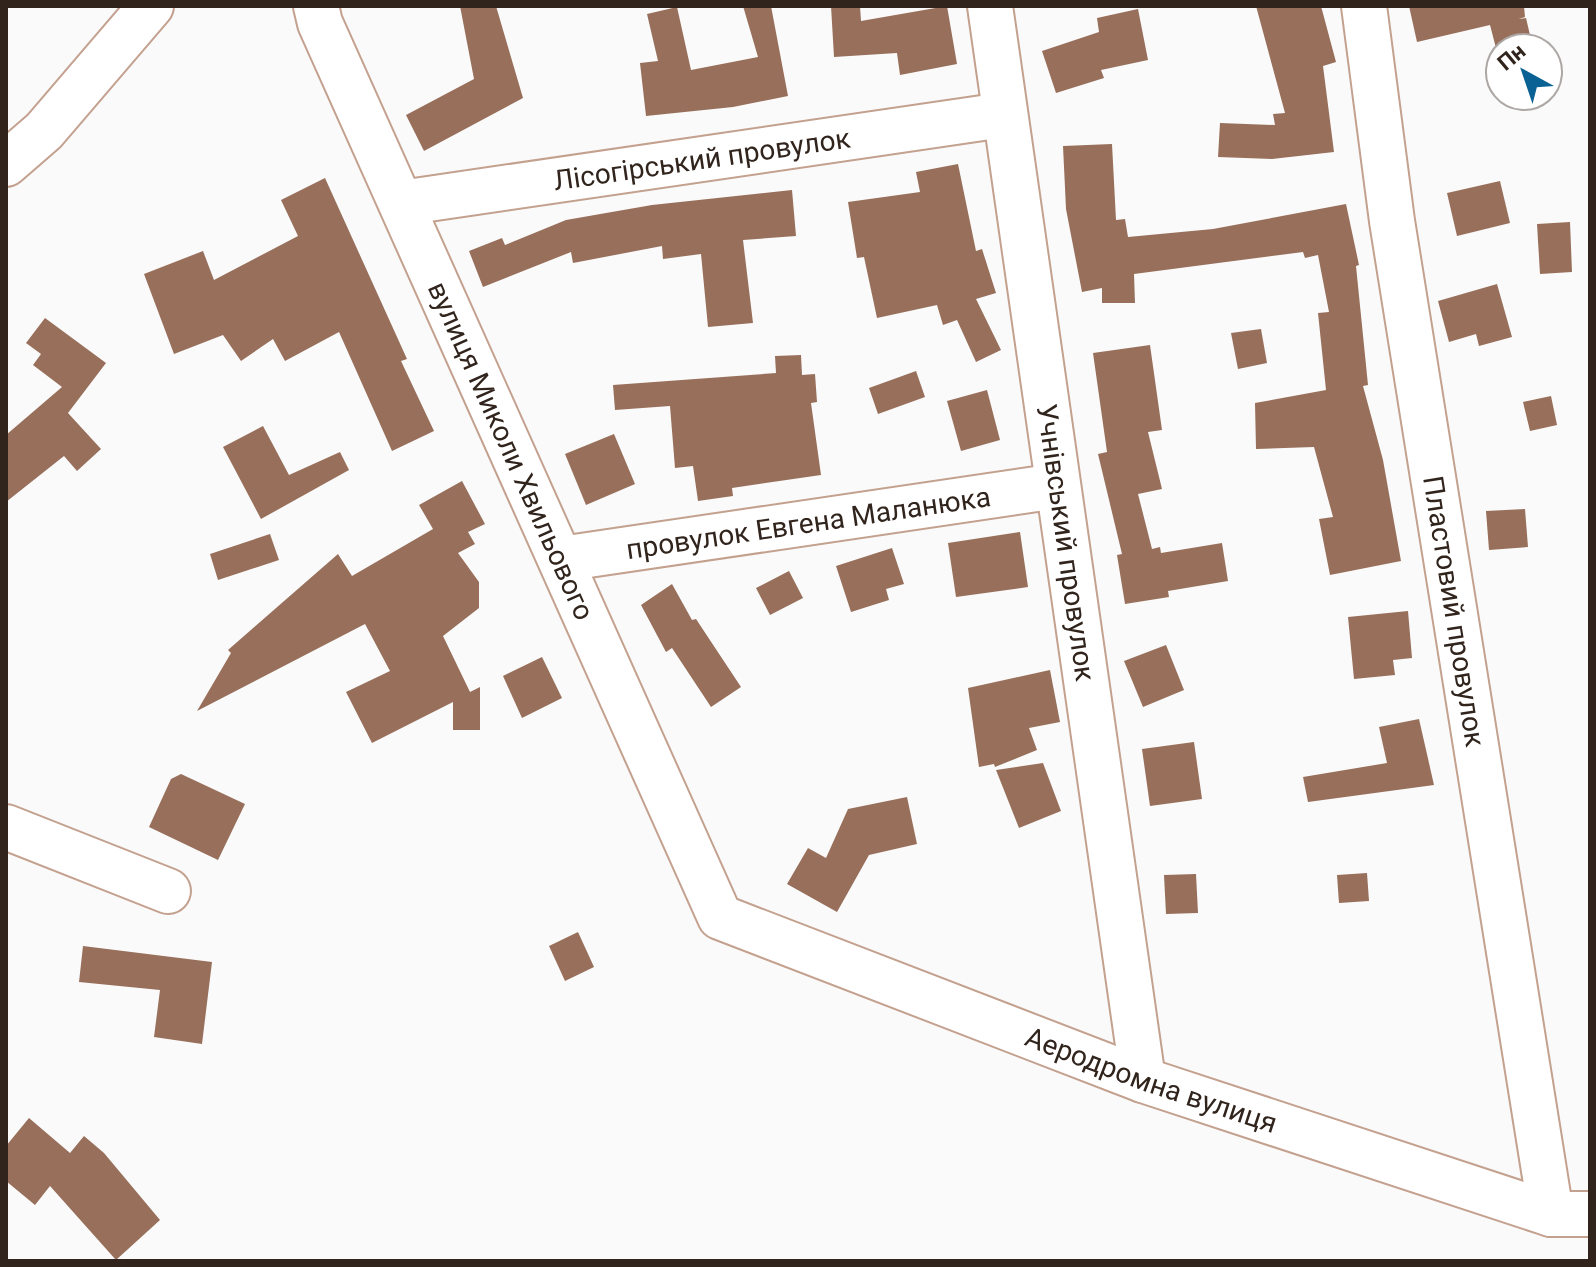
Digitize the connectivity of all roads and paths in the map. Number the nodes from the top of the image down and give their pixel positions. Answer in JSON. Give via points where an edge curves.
{"nodes":[{"id":1,"x":151,"y":6,"type":"edge"},
{"id":2,"x":316,"y":6,"type":"edge"},
{"id":3,"x":990,"y":6,"type":"edge"},
{"id":4,"x":1364,"y":6,"type":"edge"},
{"id":5,"x":1003,"y":115,"type":"junction"},
{"id":6,"x":6,"y":164,"type":"edge"},
{"id":7,"x":401,"y":203,"type":"junction"},
{"id":8,"x":1057,"y":486,"type":"junction"},
{"id":9,"x":561,"y":559,"type":"junction"},
{"id":10,"x":6,"y":827,"type":"edge"},
{"id":11,"x":168,"y":891,"type":"dead end"},
{"id":12,"x":715,"y":907,"type":"joint"},
{"id":13,"x":1143,"y":1080,"type":"junction"},
{"id":14,"x":1570,"y":1214,"type":"edge"}],
"edges":[{"from":1,"to":6,"type":"street","via":[[44,131]]},
{"from":2,"to":7,"type":"street","name":"вулиця Миколи Хвильового"},
{"from":3,"to":5,"type":"street","name":"Учнівський провулок"},
{"from":4,"to":14,"type":"street","name":"Пластовий провулок","via":[[1392,221]]},
{"from":5,"to":7,"type":"street","name":"Лісогірський провулок"},
{"from":5,"to":8,"type":"street","name":"Учнівський провулок"},
{"from":7,"to":9,"type":"street","name":"вулиця Миколи Хвильового"},
{"from":8,"to":9,"type":"street","name":"провулок Евгена Маланюка"},
{"from":8,"to":13,"type":"street","name":"Учнівський провулок"},
{"from":9,"to":12,"type":"street","name":"вулиця Миколи Хвильового"},
{"from":10,"to":11,"type":"street"},
{"from":12,"to":13,"type":"street","name":"Аеродромна вулиця"},
{"from":13,"to":14,"type":"street","name":"Аеродромна вулиця"}]}
